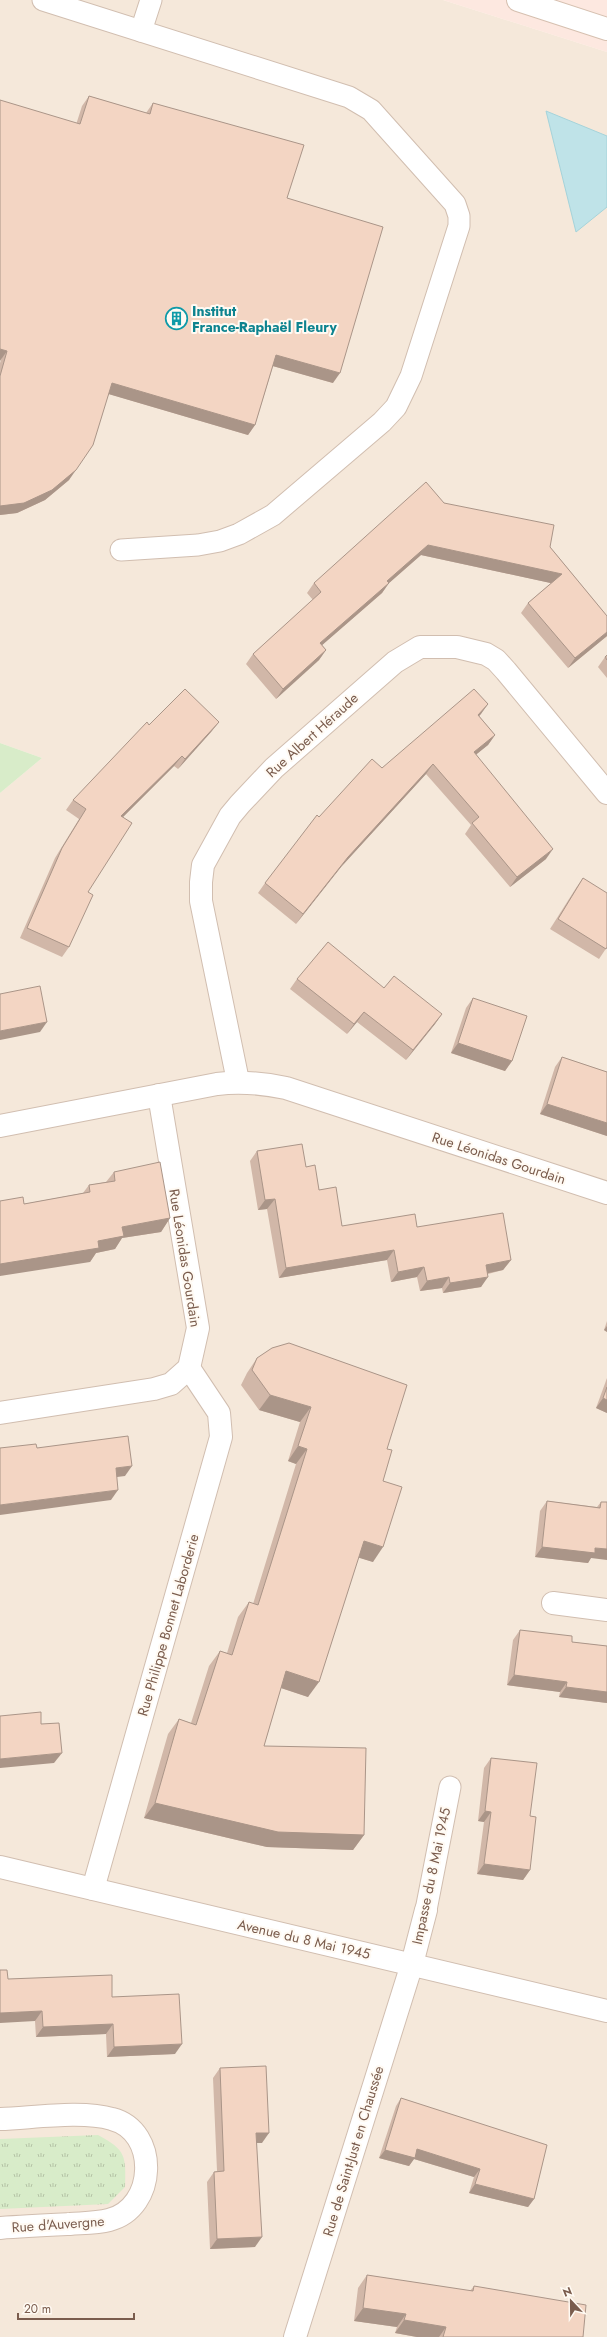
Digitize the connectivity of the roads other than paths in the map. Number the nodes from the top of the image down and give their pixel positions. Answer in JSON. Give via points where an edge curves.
{"nodes":[{"id":1,"x":43,"y":0,"type":"edge"},
{"id":2,"x":151,"y":0,"type":"edge"},
{"id":3,"x":518,"y":0,"type":"edge"},
{"id":4,"x":607,"y":29,"type":"edge"},
{"id":5,"x":141,"y":31,"type":"junction"},
{"id":6,"x":121,"y":550,"type":"dead end"},
{"id":7,"x":607,"y":793,"type":"edge"},
{"id":8,"x":238,"y":1081,"type":"junction"},
{"id":9,"x":159,"y":1095,"type":"junction"},
{"id":10,"x":0,"y":1126,"type":"edge"},
{"id":11,"x":607,"y":1194,"type":"edge"},
{"id":12,"x":189,"y":1368,"type":"junction"},
{"id":13,"x":0,"y":1413,"type":"edge"},
{"id":14,"x":553,"y":1603,"type":"dead end"},
{"id":15,"x":607,"y":1610,"type":"edge"},
{"id":16,"x":450,"y":1787,"type":"dead end"},
{"id":17,"x":0,"y":1867,"type":"edge"},
{"id":18,"x":93,"y":1889,"type":"junction"},
{"id":19,"x":426,"y":1910,"type":"joint"},
{"id":20,"x":412,"y":1964,"type":"junction"},
{"id":21,"x":607,"y":2011,"type":"edge"},
{"id":22,"x":0,"y":2119,"type":"edge"},
{"id":23,"x":0,"y":2228,"type":"edge"},
{"id":24,"x":295,"y":2337,"type":"edge"}],
"edges":[{"from":1,"to":5,"type":"lane"},
{"from":2,"to":5,"type":"lane"},
{"from":3,"to":4,"type":"street"},
{"from":5,"to":6,"type":"lane","via":[[361,102],[455,204],[459,226],[411,376],[396,407],[382,422],[273,515],[239,534],[198,545]]},
{"from":7,"to":8,"type":"street","name":"Rue Albert Héraude","via":[[496,660],[486,654],[457,647],[420,647],[395,662],[257,785],[230,816],[203,865],[201,900]]},
{"from":8,"to":9,"type":"street","name":"Rue Léonidas Gourdain"},
{"from":8,"to":11,"type":"street","name":"Rue Léonidas Gourdain","via":[[286,1088]]},
{"from":9,"to":10,"type":"street","name":"Rue Léonidas Gourdain"},
{"from":9,"to":12,"type":"street","name":"Rue Léonidas Gourdain","via":[[198,1328]]},
{"from":12,"to":13,"type":"street","via":[[171,1384],[154,1389]]},
{"from":12,"to":18,"type":"street","name":"Rue Philippe Bonnet Laborderie","via":[[219,1413],[222,1437]]},
{"from":14,"to":15,"type":"street"},
{"from":16,"to":19,"type":"lane","name":"Impasse du 8 Mai 1945"},
{"from":17,"to":18,"type":"street","name":"Avenue du 8 Mai 1945"},
{"from":18,"to":20,"type":"street","name":"Avenue du 8 Mai 1945"},
{"from":19,"to":20,"type":"street","name":"Impasse du 8 Mai 1945"},
{"from":20,"to":21,"type":"street","name":"Avenue du 8 Mai 1945"},
{"from":20,"to":24,"type":"street","name":"Rue de Saint-Just en Chaussée"},
{"from":22,"to":23,"type":"street","name":"Rue d'Auvergne","via":[[92,2115],[113,2119],[130,2128],[140,2143],[146,2164],[146,2183],[137,2201],[127,2212],[110,2220]]}]}
